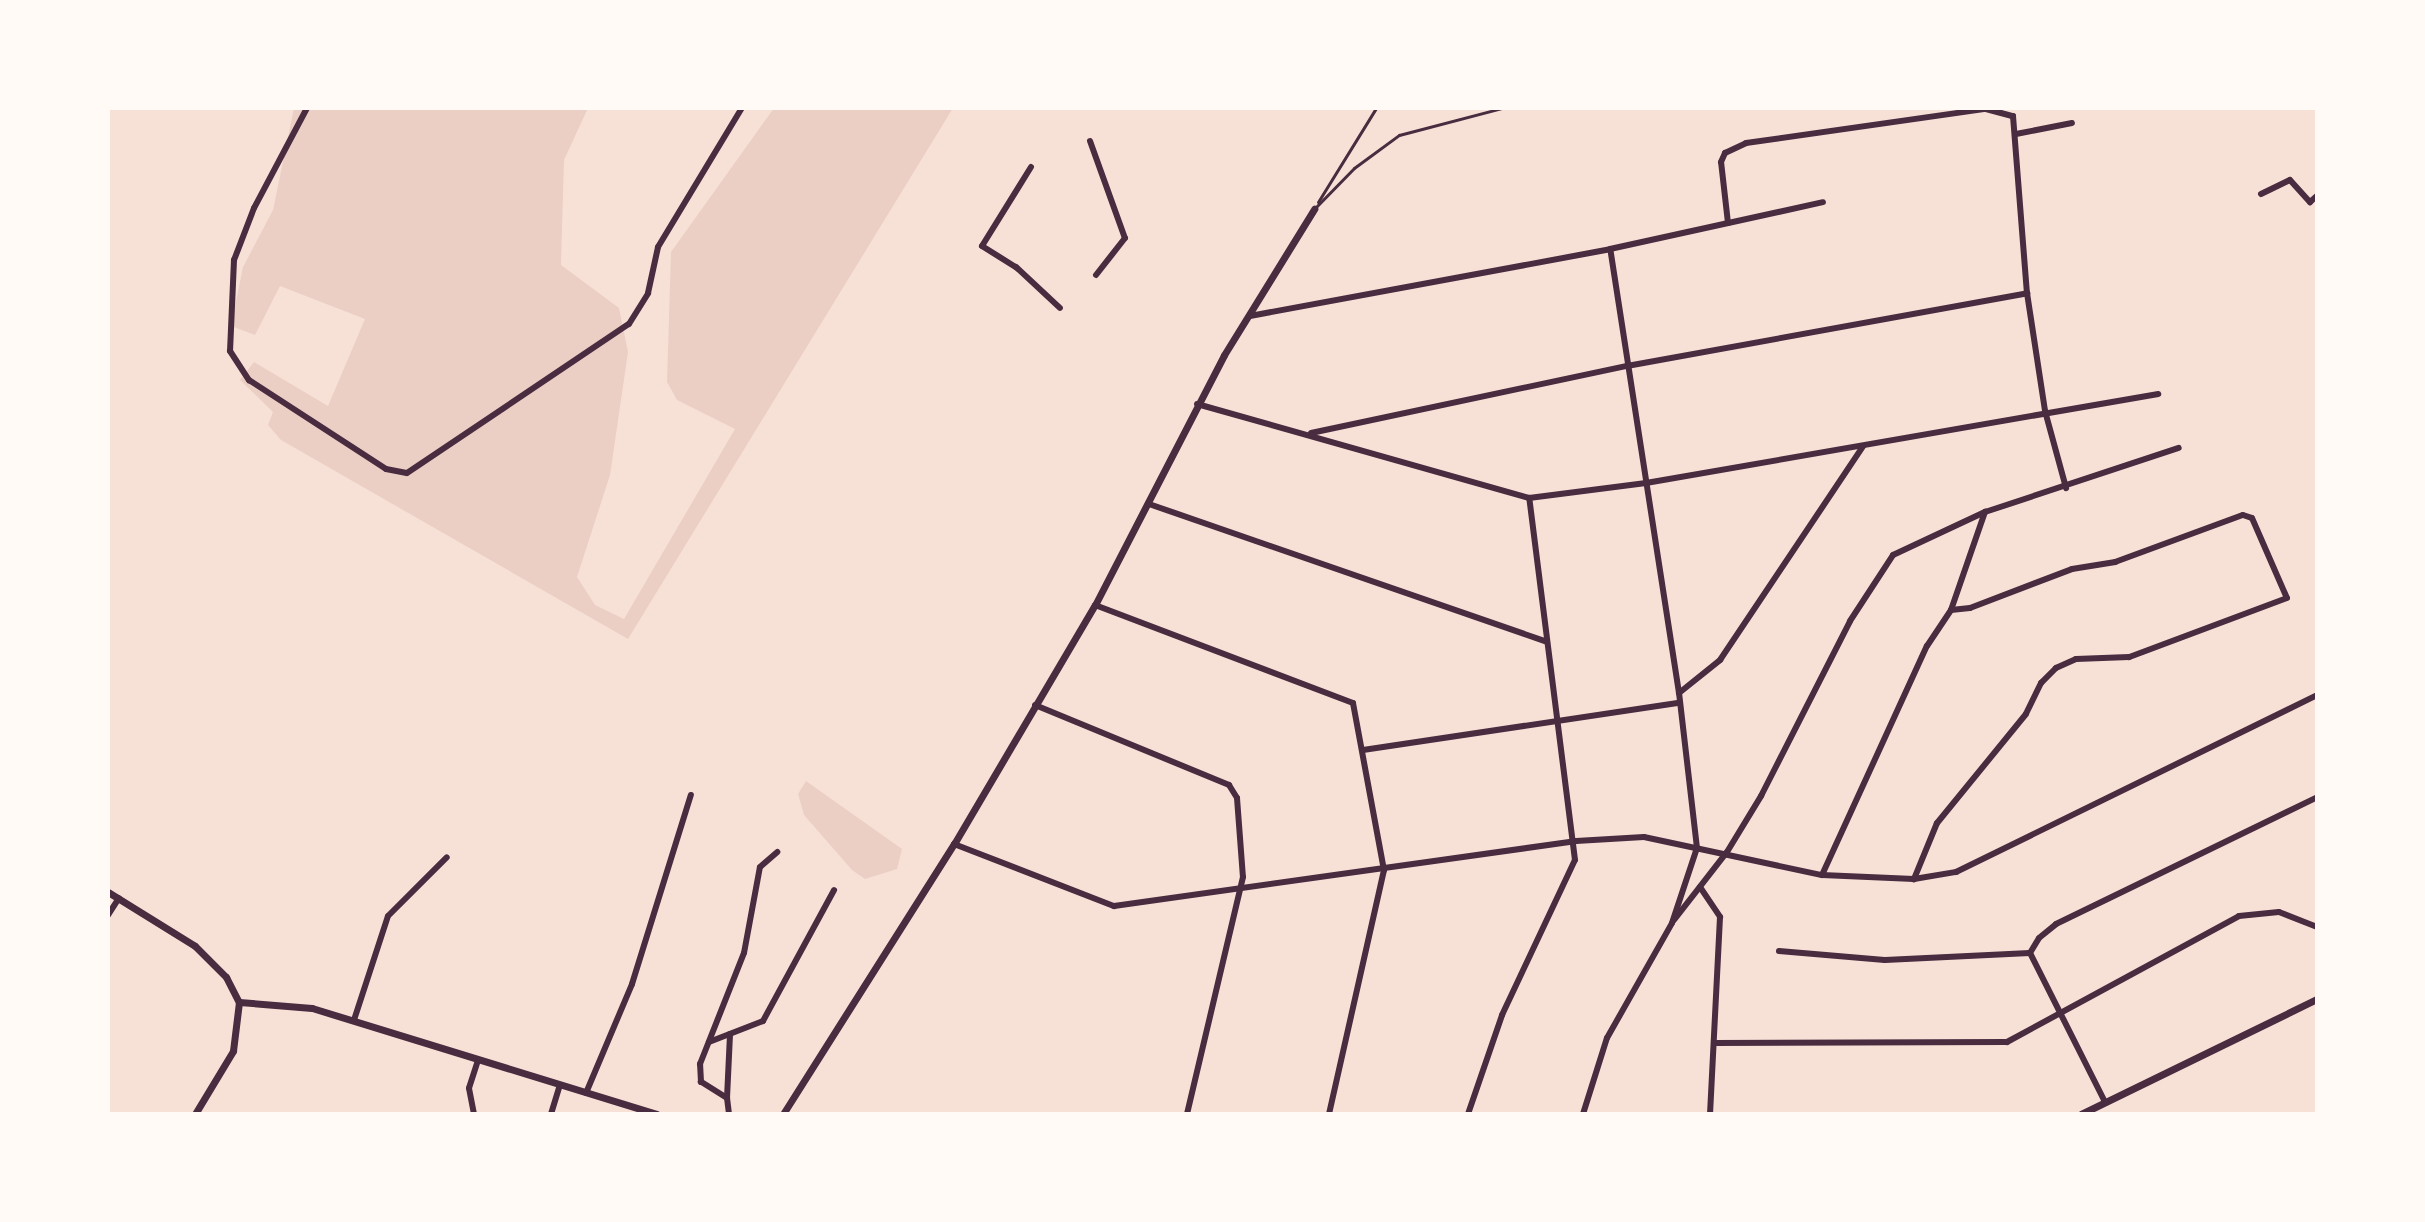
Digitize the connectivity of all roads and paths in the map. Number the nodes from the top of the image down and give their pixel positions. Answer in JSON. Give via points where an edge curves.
{"nodes":[{"id":1,"x":307,"y":108,"type":"edge"},
{"id":2,"x":742,"y":108,"type":"edge"},
{"id":3,"x":1376,"y":108,"type":"edge"},
{"id":4,"x":1502,"y":108,"type":"edge"},
{"id":5,"x":1986,"y":108,"type":"edge"},
{"id":6,"x":2072,"y":123,"type":"dead end"},
{"id":7,"x":2016,"y":134,"type":"junction"},
{"id":8,"x":1090,"y":141,"type":"dead end"},
{"id":9,"x":1031,"y":167,"type":"dead end"},
{"id":10,"x":2261,"y":194,"type":"dead end"},
{"id":11,"x":2317,"y":196,"type":"edge"},
{"id":12,"x":1823,"y":202,"type":"dead end"},
{"id":13,"x":1314,"y":209,"type":"junction"},
{"id":14,"x":1728,"y":223,"type":"junction"},
{"id":15,"x":1610,"y":249,"type":"junction"},
{"id":16,"x":1096,"y":275,"type":"dead end"},
{"id":17,"x":2027,"y":293,"type":"junction"},
{"id":18,"x":1060,"y":308,"type":"dead end"},
{"id":19,"x":1250,"y":316,"type":"junction"},
{"id":20,"x":1627,"y":366,"type":"junction"},
{"id":21,"x":2158,"y":394,"type":"dead end"},
{"id":22,"x":1197,"y":404,"type":"junction"},
{"id":23,"x":2045,"y":411,"type":"junction"},
{"id":24,"x":1307,"y":434,"type":"junction"},
{"id":25,"x":1863,"y":446,"type":"junction"},
{"id":26,"x":2179,"y":448,"type":"dead end"},
{"id":27,"x":1646,"y":483,"type":"junction"},
{"id":28,"x":2066,"y":488,"type":"junction"},
{"id":29,"x":1529,"y":498,"type":"junction"},
{"id":30,"x":1149,"y":504,"type":"junction"},
{"id":31,"x":1985,"y":512,"type":"junction"},
{"id":32,"x":1095,"y":605,"type":"junction"},
{"id":33,"x":1951,"y":610,"type":"junction"},
{"id":34,"x":1545,"y":641,"type":"junction"},
{"id":35,"x":1679,"y":693,"type":"junction"},
{"id":36,"x":2317,"y":695,"type":"edge"},
{"id":37,"x":1678,"y":703,"type":"junction"},
{"id":38,"x":1035,"y":705,"type":"junction"},
{"id":39,"x":1560,"y":721,"type":"junction"},
{"id":40,"x":1363,"y":750,"type":"junction"},
{"id":41,"x":691,"y":795,"type":"dead end"},
{"id":42,"x":2317,"y":797,"type":"edge"},
{"id":43,"x":1576,"y":841,"type":"junction"},
{"id":44,"x":954,"y":844,"type":"junction"},
{"id":45,"x":1697,"y":848,"type":"junction"},
{"id":46,"x":777,"y":852,"type":"dead end"},
{"id":47,"x":1727,"y":852,"type":"junction"},
{"id":48,"x":447,"y":857,"type":"dead end"},
{"id":49,"x":1384,"y":870,"type":"junction"},
{"id":50,"x":1822,"y":875,"type":"junction"},
{"id":51,"x":1914,"y":879,"type":"junction"},
{"id":52,"x":1700,"y":887,"type":"junction"},
{"id":53,"x":834,"y":890,"type":"dead end"},
{"id":54,"x":1238,"y":891,"type":"junction"},
{"id":55,"x":108,"y":892,"type":"edge"},
{"id":56,"x":119,"y":898,"type":"junction"},
{"id":57,"x":108,"y":915,"type":"edge"},
{"id":58,"x":1672,"y":923,"type":"junction"},
{"id":59,"x":2317,"y":927,"type":"edge"},
{"id":60,"x":1779,"y":951,"type":"dead end"},
{"id":61,"x":2030,"y":953,"type":"junction"},
{"id":62,"x":2317,"y":999,"type":"edge"},
{"id":63,"x":239,"y":1002,"type":"junction"},
{"id":64,"x":2061,"y":1015,"type":"junction"},
{"id":65,"x":354,"y":1020,"type":"junction"},
{"id":66,"x":730,"y":1034,"type":"junction"},
{"id":67,"x":709,"y":1042,"type":"junction"},
{"id":68,"x":1714,"y":1043,"type":"junction"},
{"id":69,"x":478,"y":1060,"type":"junction"},
{"id":70,"x":560,"y":1085,"type":"junction"},
{"id":71,"x":586,"y":1093,"type":"junction"},
{"id":72,"x":727,"y":1098,"type":"junction"},
{"id":73,"x":2104,"y":1100,"type":"junction"},
{"id":74,"x":195,"y":1114,"type":"edge"},
{"id":75,"x":474,"y":1114,"type":"edge"},
{"id":76,"x":551,"y":1114,"type":"edge"},
{"id":77,"x":657,"y":1114,"type":"edge"},
{"id":78,"x":729,"y":1114,"type":"edge"},
{"id":79,"x":783,"y":1114,"type":"edge"},
{"id":80,"x":1187,"y":1114,"type":"edge"},
{"id":81,"x":1329,"y":1114,"type":"edge"},
{"id":82,"x":1468,"y":1114,"type":"edge"},
{"id":83,"x":1583,"y":1114,"type":"edge"},
{"id":84,"x":1710,"y":1114,"type":"edge"},
{"id":85,"x":2081,"y":1114,"type":"edge"}],
"edges":[{"from":1,"to":2,"type":"street","via":[[254,208],[234,260],[230,351],[249,380],[386,469],[407,473],[629,324],[648,293],[658,247]]},
{"from":3,"to":13,"type":"lane"},
{"from":4,"to":13,"type":"lane","via":[[1399,135],[1354,168]]},
{"from":5,"to":7,"type":"street","via":[[2013,116]]},
{"from":5,"to":14,"type":"street","via":[[1746,143],[1725,153],[1721,162]]},
{"from":6,"to":7,"type":"street"},
{"from":7,"to":17,"type":"street"},
{"from":8,"to":16,"type":"street","via":[[1125,238]]},
{"from":9,"to":18,"type":"street","via":[[982,246],[1016,267]]},
{"from":10,"to":11,"type":"street","via":[[2290,180],[2310,202]]},
{"from":12,"to":14,"type":"street"},
{"from":13,"to":19,"type":"street"},
{"from":14,"to":15,"type":"street"},
{"from":15,"to":19,"type":"street"},
{"from":15,"to":20,"type":"street"},
{"from":17,"to":20,"type":"street"},
{"from":17,"to":23,"type":"street"},
{"from":19,"to":22,"type":"street"},
{"from":20,"to":24,"type":"street"},
{"from":20,"to":27,"type":"street"},
{"from":21,"to":23,"type":"street"},
{"from":22,"to":24,"type":"street"},
{"from":22,"to":30,"type":"street"},
{"from":23,"to":25,"type":"street"},
{"from":23,"to":28,"type":"street"},
{"from":24,"to":29,"type":"street"},
{"from":25,"to":27,"type":"street"},
{"from":25,"to":35,"type":"street","via":[[1720,660]]},
{"from":26,"to":28,"type":"street"},
{"from":27,"to":29,"type":"street"},
{"from":27,"to":35,"type":"street"},
{"from":28,"to":31,"type":"street"},
{"from":29,"to":34,"type":"street"},
{"from":30,"to":32,"type":"street"},
{"from":30,"to":34,"type":"street"},
{"from":31,"to":33,"type":"street"},
{"from":31,"to":47,"type":"street","via":[[1909,544],[1874,577]]},
{"from":32,"to":38,"type":"street"},
{"from":32,"to":40,"type":"street","via":[[1353,703]]},
{"from":33,"to":50,"type":"street","via":[[1927,646]]},
{"from":33,"to":51,"type":"street","via":[[1970,608],[2072,569],[2115,562],[2243,515],[2252,518],[2287,598],[2129,657],[2076,659],[2056,668],[2041,683],[2026,714],[1937,823]]},
{"from":34,"to":39,"type":"street"},
{"from":35,"to":37,"type":"street"},
{"from":36,"to":51,"type":"street","via":[[1970,866]]},
{"from":37,"to":39,"type":"street"},
{"from":37,"to":45,"type":"street"},
{"from":38,"to":44,"type":"street"},
{"from":38,"to":54,"type":"street","via":[[1229,785],[1237,798],[1243,877]]},
{"from":39,"to":40,"type":"street"},
{"from":39,"to":43,"type":"street"},
{"from":40,"to":49,"type":"street"},
{"from":41,"to":71,"type":"street","via":[[632,984]]},
{"from":42,"to":61,"type":"street","via":[[2056,924]]},
{"from":43,"to":45,"type":"street","via":[[1644,837]]},
{"from":43,"to":49,"type":"street"},
{"from":43,"to":82,"type":"street","via":[[1567,886],[1502,1015]]},
{"from":44,"to":54,"type":"street","via":[[1114,906]]},
{"from":44,"to":79,"type":"street"},
{"from":45,"to":47,"type":"street"},
{"from":45,"to":58,"type":"street"},
{"from":46,"to":67,"type":"street","via":[[760,867],[744,953]]},
{"from":47,"to":50,"type":"street"},
{"from":47,"to":52,"type":"street"},
{"from":48,"to":65,"type":"street","via":[[388,916]]},
{"from":49,"to":54,"type":"street"},
{"from":49,"to":81,"type":"street"},
{"from":50,"to":51,"type":"street"},
{"from":52,"to":58,"type":"street"},
{"from":52,"to":68,"type":"street","via":[[1720,917]]},
{"from":53,"to":66,"type":"street","via":[[763,1021]]},
{"from":54,"to":80,"type":"street"},
{"from":55,"to":56,"type":"street"},
{"from":56,"to":57,"type":"street"},
{"from":56,"to":63,"type":"street","via":[[195,946],[226,977]]},
{"from":58,"to":83,"type":"street","via":[[1607,1038]]},
{"from":59,"to":64,"type":"street","via":[[2279,912],[2239,916]]},
{"from":60,"to":61,"type":"street","via":[[1885,960]]},
{"from":61,"to":64,"type":"street"},
{"from":62,"to":73,"type":"street"},
{"from":63,"to":65,"type":"street","via":[[312,1008]]},
{"from":63,"to":74,"type":"street","via":[[233,1051]]},
{"from":64,"to":68,"type":"street","via":[[2007,1042]]},
{"from":64,"to":73,"type":"street"},
{"from":65,"to":69,"type":"street"},
{"from":66,"to":67,"type":"street"},
{"from":66,"to":72,"type":"street"},
{"from":67,"to":72,"type":"street","via":[[700,1064],[701,1082]]},
{"from":68,"to":84,"type":"street"},
{"from":69,"to":70,"type":"street"},
{"from":69,"to":75,"type":"street","via":[[469,1088]]},
{"from":70,"to":71,"type":"street"},
{"from":70,"to":76,"type":"street"},
{"from":71,"to":77,"type":"street"},
{"from":72,"to":78,"type":"street"},
{"from":73,"to":85,"type":"street"}]}
